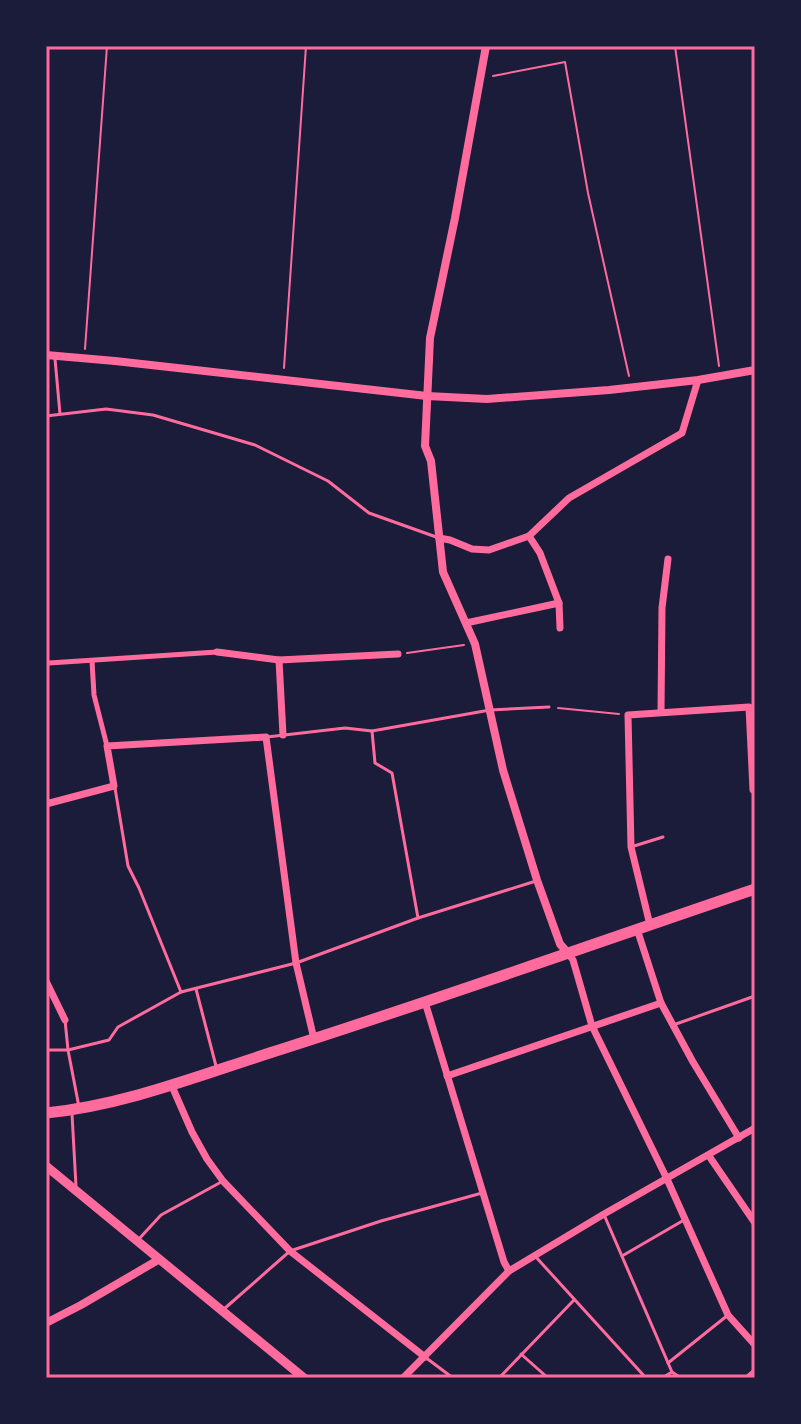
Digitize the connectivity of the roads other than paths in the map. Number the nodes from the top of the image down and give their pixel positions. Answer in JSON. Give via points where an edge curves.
{"nodes":[{"id":1,"x":486,"y":46,"type":"edge"},
{"id":2,"x":50,"y":355,"type":"edge"},
{"id":3,"x":755,"y":370,"type":"edge"},
{"id":4,"x":698,"y":380,"type":"junction"},
{"id":5,"x":427,"y":396,"type":"junction"},
{"id":6,"x":60,"y":414,"type":"junction"},
{"id":7,"x":46,"y":416,"type":"edge"},
{"id":8,"x":529,"y":536,"type":"junction"},
{"id":9,"x":439,"y":538,"type":"junction"},
{"id":10,"x":668,"y":559,"type":"dead end"},
{"id":11,"x":559,"y":603,"type":"junction"},
{"id":12,"x":466,"y":623,"type":"junction"},
{"id":13,"x":560,"y":628,"type":"dead end"},
{"id":14,"x":217,"y":652,"type":"joint"},
{"id":15,"x":398,"y":654,"type":"road end"},
{"id":16,"x":279,"y":660,"type":"junction"},
{"id":17,"x":92,"y":661,"type":"junction"},
{"id":18,"x":49,"y":663,"type":"dead end"},
{"id":19,"x":549,"y":707,"type":"road end"},
{"id":20,"x":490,"y":710,"type":"junction"},
{"id":21,"x":661,"y":711,"type":"junction"},
{"id":22,"x":372,"y":731,"type":"junction"},
{"id":23,"x":283,"y":735,"type":"junction"},
{"id":24,"x":266,"y":737,"type":"junction"},
{"id":25,"x":107,"y":746,"type":"junction"},
{"id":26,"x":114,"y":786,"type":"junction"},
{"id":27,"x":755,"y":791,"type":"edge"},
{"id":28,"x":46,"y":804,"type":"edge"},
{"id":29,"x":663,"y":837,"type":"dead end"},
{"id":30,"x":631,"y":847,"type":"junction"},
{"id":31,"x":537,"y":880,"type":"junction"},
{"id":32,"x":755,"y":889,"type":"edge"},
{"id":33,"x":418,"y":918,"type":"junction"},
{"id":34,"x":650,"y":925,"type":"junction"},
{"id":35,"x":637,"y":929,"type":"junction"},
{"id":36,"x":567,"y":952,"type":"junction"},
{"id":37,"x":296,"y":963,"type":"junction"},
{"id":38,"x":46,"y":981,"type":"edge"},
{"id":39,"x":196,"y":989,"type":"junction"},
{"id":40,"x":181,"y":992,"type":"junction"},
{"id":41,"x":755,"y":996,"type":"edge"},
{"id":42,"x":425,"y":1002,"type":"junction"},
{"id":43,"x":661,"y":1003,"type":"junction"},
{"id":44,"x":65,"y":1020,"type":"joint"},
{"id":45,"x":672,"y":1025,"type":"junction"},
{"id":46,"x":592,"y":1026,"type":"junction"},
{"id":47,"x":314,"y":1039,"type":"junction"},
{"id":48,"x":46,"y":1050,"type":"edge"},
{"id":49,"x":68,"y":1050,"type":"junction"},
{"id":50,"x":217,"y":1069,"type":"junction"},
{"id":51,"x":447,"y":1076,"type":"junction"},
{"id":52,"x":171,"y":1084,"type":"junction"},
{"id":53,"x":75,"y":1110,"type":"junction"},
{"id":54,"x":46,"y":1113,"type":"edge"},
{"id":55,"x":755,"y":1128,"type":"edge"},
{"id":56,"x":739,"y":1138,"type":"junction"},
{"id":57,"x":709,"y":1156,"type":"junction"},
{"id":58,"x":46,"y":1166,"type":"edge"},
{"id":59,"x":667,"y":1179,"type":"junction"},
{"id":60,"x":223,"y":1181,"type":"junction"},
{"id":61,"x":76,"y":1191,"type":"junction"},
{"id":62,"x":482,"y":1193,"type":"junction"},
{"id":63,"x":604,"y":1214,"type":"junction"},
{"id":64,"x":685,"y":1219,"type":"junction"},
{"id":65,"x":755,"y":1223,"type":"edge"},
{"id":66,"x":136,"y":1242,"type":"junction"},
{"id":67,"x":290,"y":1251,"type":"junction"},
{"id":68,"x":535,"y":1256,"type":"junction"},
{"id":69,"x":622,"y":1256,"type":"junction"},
{"id":70,"x":158,"y":1260,"type":"junction"},
{"id":71,"x":509,"y":1271,"type":"junction"},
{"id":72,"x":574,"y":1300,"type":"junction"},
{"id":73,"x":222,"y":1312,"type":"junction"},
{"id":74,"x":728,"y":1315,"type":"junction"},
{"id":75,"x":46,"y":1323,"type":"edge"},
{"id":76,"x":755,"y":1345,"type":"edge"},
{"id":77,"x":521,"y":1354,"type":"junction"},
{"id":78,"x":425,"y":1357,"type":"junction"},
{"id":79,"x":668,"y":1363,"type":"junction"},
{"id":80,"x":640,"y":1372,"type":"junction"},
{"id":81,"x":672,"y":1372,"type":"junction"},
{"id":82,"x":755,"y":1372,"type":"edge"},
{"id":83,"x":304,"y":1378,"type":"edge"},
{"id":84,"x":403,"y":1378,"type":"edge"},
{"id":85,"x":453,"y":1378,"type":"edge"},
{"id":86,"x":499,"y":1378,"type":"edge"},
{"id":87,"x":548,"y":1378,"type":"edge"},
{"id":88,"x":635,"y":1378,"type":"edge"},
{"id":89,"x":646,"y":1378,"type":"edge"},
{"id":90,"x":662,"y":1378,"type":"edge"},
{"id":91,"x":681,"y":1378,"type":"edge"},
{"id":92,"x":748,"y":1378,"type":"edge"}],
"edges":[{"from":1,"to":5,"type":"street","via":[[430,338]]},
{"from":2,"to":5,"type":"street"},
{"from":2,"to":6,"type":"lane"},
{"from":3,"to":4,"type":"street"},
{"from":4,"to":5,"type":"street","via":[[487,399]]},
{"from":4,"to":8,"type":"street","via":[[682,433],[569,498]]},
{"from":5,"to":9,"type":"street","via":[[425,446]]},
{"from":6,"to":7,"type":"lane"},
{"from":6,"to":9,"type":"lane","via":[[106,409],[153,415],[255,445],[328,481],[369,513]]},
{"from":8,"to":9,"type":"street","via":[[489,550]]},
{"from":8,"to":11,"type":"street"},
{"from":9,"to":12,"type":"street","via":[[443,572]]},
{"from":10,"to":21,"type":"street"},
{"from":11,"to":12,"type":"street"},
{"from":11,"to":13,"type":"street"},
{"from":12,"to":20,"type":"street"},
{"from":14,"to":16,"type":"street"},
{"from":14,"to":17,"type":"street"},
{"from":15,"to":16,"type":"street"},
{"from":16,"to":23,"type":"street"},
{"from":17,"to":18,"type":"street"},
{"from":17,"to":25,"type":"street"},
{"from":19,"to":20,"type":"lane"},
{"from":20,"to":22,"type":"lane"},
{"from":20,"to":31,"type":"street"},
{"from":21,"to":27,"type":"street","via":[[749,707]]},
{"from":21,"to":30,"type":"street","via":[[628,715]]},
{"from":22,"to":23,"type":"lane","via":[[345,728]]},
{"from":22,"to":33,"type":"lane","via":[[375,763],[392,773]]},
{"from":23,"to":24,"type":"lane"},
{"from":24,"to":25,"type":"street"},
{"from":24,"to":37,"type":"street"},
{"from":25,"to":26,"type":"street"},
{"from":26,"to":28,"type":"street"},
{"from":26,"to":40,"type":"lane","via":[[128,866]]},
{"from":29,"to":30,"type":"lane"},
{"from":30,"to":34,"type":"street"},
{"from":31,"to":33,"type":"lane"},
{"from":31,"to":36,"type":"street"},
{"from":32,"to":34,"type":"highway"},
{"from":33,"to":37,"type":"lane"},
{"from":34,"to":35,"type":"highway"},
{"from":35,"to":36,"type":"highway"},
{"from":35,"to":43,"type":"street"},
{"from":36,"to":42,"type":"highway"},
{"from":36,"to":46,"type":"street"},
{"from":37,"to":39,"type":"lane"},
{"from":37,"to":47,"type":"street"},
{"from":38,"to":44,"type":"street"},
{"from":39,"to":40,"type":"lane"},
{"from":39,"to":50,"type":"lane"},
{"from":40,"to":49,"type":"lane","via":[[118,1027],[109,1040]]},
{"from":41,"to":45,"type":"lane"},
{"from":42,"to":47,"type":"highway"},
{"from":42,"to":51,"type":"street"},
{"from":43,"to":45,"type":"street"},
{"from":43,"to":46,"type":"street"},
{"from":44,"to":49,"type":"lane"},
{"from":45,"to":56,"type":"street"},
{"from":46,"to":51,"type":"street"},
{"from":46,"to":59,"type":"street"},
{"from":47,"to":50,"type":"highway"},
{"from":48,"to":49,"type":"lane"},
{"from":49,"to":53,"type":"lane"},
{"from":50,"to":52,"type":"highway"},
{"from":51,"to":62,"type":"street"},
{"from":52,"to":53,"type":"highway"},
{"from":52,"to":60,"type":"street","via":[[192,1132]]},
{"from":53,"to":54,"type":"highway"},
{"from":53,"to":61,"type":"lane"},
{"from":55,"to":56,"type":"street"},
{"from":56,"to":57,"type":"street"},
{"from":57,"to":59,"type":"street"},
{"from":57,"to":65,"type":"street"},
{"from":58,"to":61,"type":"main road"},
{"from":59,"to":63,"type":"street"},
{"from":59,"to":64,"type":"street"},
{"from":60,"to":66,"type":"lane","via":[[161,1215]]},
{"from":60,"to":67,"type":"street"},
{"from":61,"to":66,"type":"main road"},
{"from":62,"to":67,"type":"lane"},
{"from":62,"to":71,"type":"street"},
{"from":63,"to":68,"type":"street"},
{"from":63,"to":69,"type":"lane"},
{"from":64,"to":69,"type":"lane"},
{"from":64,"to":74,"type":"street"},
{"from":66,"to":70,"type":"main road"},
{"from":67,"to":73,"type":"lane"},
{"from":67,"to":78,"type":"street"},
{"from":68,"to":71,"type":"street"},
{"from":68,"to":72,"type":"lane"},
{"from":69,"to":79,"type":"lane"},
{"from":70,"to":73,"type":"main road"},
{"from":70,"to":75,"type":"street"},
{"from":71,"to":78,"type":"street"},
{"from":72,"to":77,"type":"lane"},
{"from":72,"to":80,"type":"lane"},
{"from":73,"to":83,"type":"main road"},
{"from":74,"to":76,"type":"street"},
{"from":74,"to":79,"type":"lane"},
{"from":77,"to":86,"type":"lane"},
{"from":77,"to":87,"type":"lane"},
{"from":78,"to":84,"type":"street"},
{"from":78,"to":85,"type":"lane"},
{"from":79,"to":81,"type":"lane"},
{"from":80,"to":88,"type":"lane"},
{"from":80,"to":89,"type":"lane"},
{"from":81,"to":90,"type":"lane"},
{"from":81,"to":91,"type":"lane"},
{"from":82,"to":92,"type":"street"}]}
